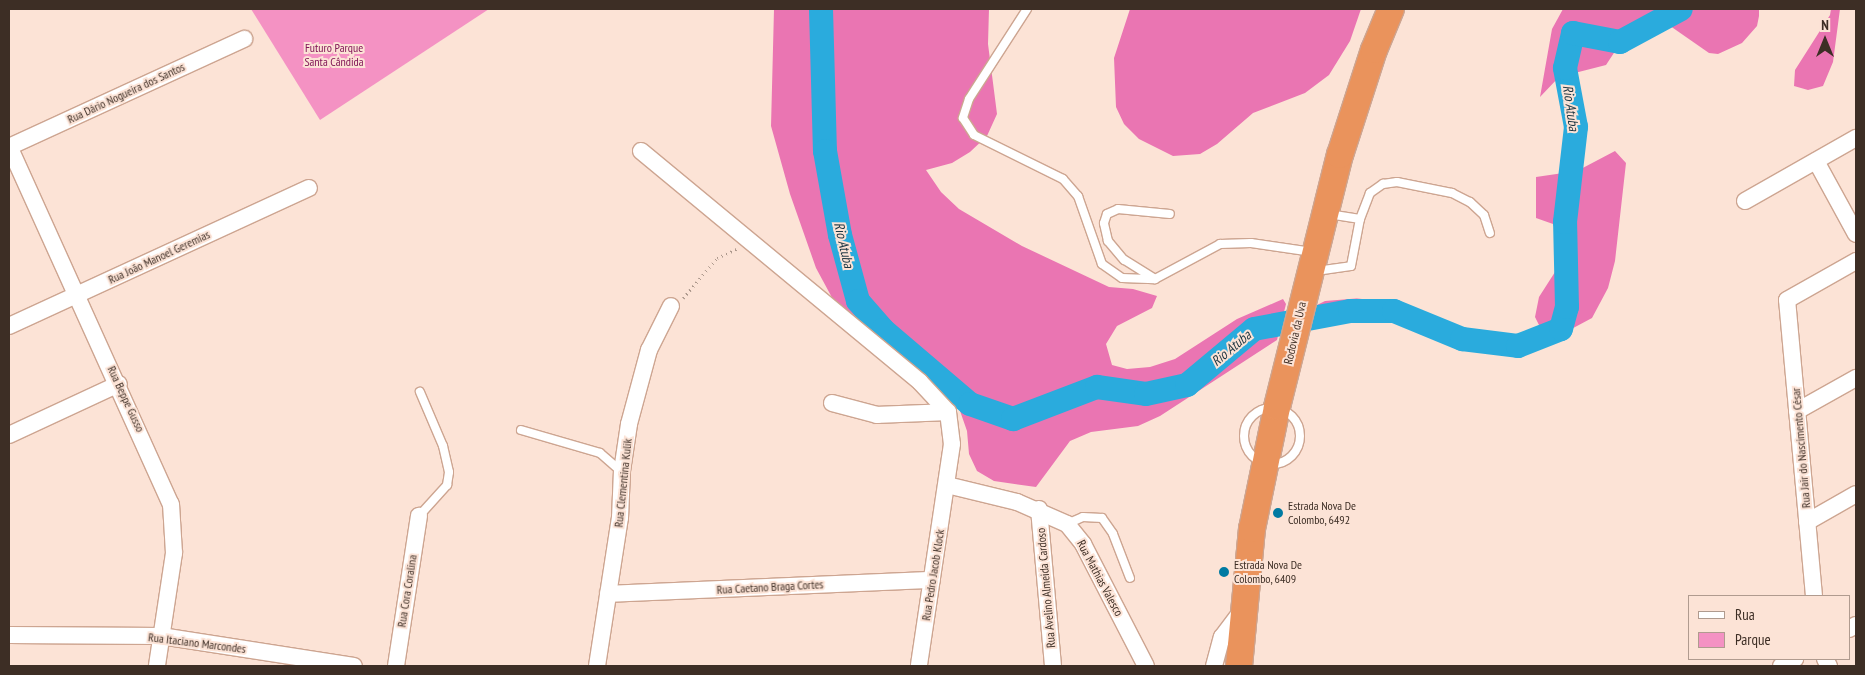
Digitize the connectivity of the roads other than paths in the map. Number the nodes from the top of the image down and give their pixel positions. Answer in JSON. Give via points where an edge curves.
{"nodes":[{"id":1,"x":1027,"y":9,"type":"edge"},
{"id":2,"x":1391,"y":9,"type":"edge"},
{"id":3,"x":244,"y":39,"type":"dead end"},
{"id":4,"x":1856,"y":138,"type":"edge"},
{"id":5,"x":9,"y":146,"type":"edge"},
{"id":6,"x":641,"y":151,"type":"dead end"},
{"id":7,"x":1816,"y":161,"type":"junction"},
{"id":8,"x":309,"y":188,"type":"dead end"},
{"id":9,"x":1745,"y":201,"type":"dead end"},
{"id":10,"x":1324,"y":213,"type":"junction"},
{"id":11,"x":1170,"y":214,"type":"dead end"},
{"id":12,"x":1360,"y":219,"type":"junction"},
{"id":13,"x":1490,"y":233,"type":"dead end"},
{"id":14,"x":1856,"y":234,"type":"edge"},
{"id":15,"x":1856,"y":261,"type":"edge"},
{"id":16,"x":1309,"y":273,"type":"junction"},
{"id":17,"x":1155,"y":279,"type":"junction"},
{"id":18,"x":78,"y":294,"type":"junction"},
{"id":19,"x":671,"y":306,"type":"road end"},
{"id":20,"x":9,"y":326,"type":"edge"},
{"id":21,"x":1856,"y":378,"type":"edge"},
{"id":22,"x":119,"y":384,"type":"junction"},
{"id":23,"x":420,"y":392,"type":"dead end"},
{"id":24,"x":832,"y":403,"type":"dead end"},
{"id":25,"x":1797,"y":411,"type":"junction"},
{"id":26,"x":948,"y":412,"type":"junction"},
{"id":27,"x":521,"y":430,"type":"dead end"},
{"id":28,"x":9,"y":435,"type":"edge"},
{"id":29,"x":622,"y":471,"type":"junction"},
{"id":30,"x":947,"y":485,"type":"junction"},
{"id":31,"x":1856,"y":494,"type":"edge"},
{"id":32,"x":1039,"y":509,"type":"junction"},
{"id":33,"x":419,"y":516,"type":"joint"},
{"id":34,"x":1808,"y":522,"type":"junction"},
{"id":35,"x":1067,"y":524,"type":"junction"},
{"id":36,"x":1130,"y":578,"type":"dead end"},
{"id":37,"x":932,"y":580,"type":"junction"},
{"id":38,"x":608,"y":594,"type":"junction"},
{"id":39,"x":1814,"y":595,"type":"edge"},
{"id":40,"x":1243,"y":609,"type":"junction"},
{"id":41,"x":9,"y":636,"type":"edge"},
{"id":42,"x":161,"y":636,"type":"junction"},
{"id":43,"x":1794,"y":660,"type":"edge"},
{"id":44,"x":157,"y":666,"type":"edge"},
{"id":45,"x":354,"y":666,"type":"edge"},
{"id":46,"x":396,"y":666,"type":"edge"},
{"id":47,"x":596,"y":666,"type":"edge"},
{"id":48,"x":918,"y":666,"type":"edge"},
{"id":49,"x":1053,"y":666,"type":"edge"},
{"id":50,"x":1146,"y":666,"type":"edge"},
{"id":51,"x":1214,"y":666,"type":"edge"},
{"id":52,"x":1239,"y":666,"type":"edge"},
{"id":53,"x":1781,"y":666,"type":"edge"}],
"edges":[{"from":1,"to":17,"type":"lane","via":[[969,99],[963,118],[974,135],[1063,179],[1078,196],[1102,264],[1122,278]]},
{"from":2,"to":10,"type":"highway","name":"Rodovia da Uva","via":[[1356,99]]},
{"from":3,"to":5,"type":"street","name":"Rua Dário Nogueira dos Santos"},
{"from":4,"to":7,"type":"street"},
{"from":5,"to":18,"type":"street","name":"Rua Beppe Gusso"},
{"from":6,"to":26,"type":"street","via":[[920,382]]},
{"from":7,"to":9,"type":"street"},
{"from":7,"to":14,"type":"street"},
{"from":8,"to":18,"type":"street","name":"Rua João Manoel Geremias"},
{"from":10,"to":12,"type":"lane"},
{"from":10,"to":16,"type":"highway","name":"Rodovia da Uva"},
{"from":11,"to":17,"type":"lane","via":[[1118,209],[1107,214],[1104,223],[1108,241],[1124,260]]},
{"from":12,"to":13,"type":"lane","via":[[1370,193],[1383,184],[1397,182],[1452,193],[1470,202],[1484,215]]},
{"from":12,"to":16,"type":"lane","via":[[1351,266]]},
{"from":15,"to":25,"type":"street","name":"Rua Jair do Nascimento César","via":[[1787,300]]},
{"from":16,"to":17,"type":"lane","via":[[1251,243],[1220,244]]},
{"from":16,"to":40,"type":"highway","name":"Rodovia da Uva","via":[[1265,463],[1251,537]]},
{"from":18,"to":20,"type":"street","name":"Rua João Manoel Geremias"},
{"from":18,"to":22,"type":"street","name":"Rua Beppe Gusso"},
{"from":19,"to":29,"type":"street","name":"Rua Clementina Kulik","via":[[649,350],[635,398]]},
{"from":21,"to":25,"type":"street"},
{"from":22,"to":28,"type":"street"},
{"from":22,"to":42,"type":"street","name":"Rua Beppe Gusso","via":[[164,484],[174,520],[174,553]]},
{"from":23,"to":33,"type":"lane","via":[[443,446],[448,472],[447,485]]},
{"from":24,"to":26,"type":"street","via":[[877,415]]},
{"from":25,"to":34,"type":"street","name":"Rua Jair do Nascimento César"},
{"from":26,"to":30,"type":"street","name":"Rua Pedro Jacob Klock","via":[[952,438]]},
{"from":27,"to":29,"type":"lane","via":[[600,453]]},
{"from":29,"to":38,"type":"street","name":"Rua Clementina Kulik","via":[[620,518]]},
{"from":30,"to":32,"type":"street","name":"Rua Mathias Valesco"},
{"from":30,"to":37,"type":"street","name":"Rua Pedro Jacob Klock"},
{"from":31,"to":34,"type":"street"},
{"from":32,"to":35,"type":"street","name":"Rua Mathias Valesco"},
{"from":32,"to":49,"type":"street","name":"Rua Avelino Almeida Cardoso"},
{"from":33,"to":46,"type":"street","name":"Rua Cora Coralina"},
{"from":34,"to":39,"type":"street","name":"Rua Jair do Nascimento César"},
{"from":35,"to":36,"type":"lane","via":[[1084,517],[1102,518],[1113,534]]},
{"from":35,"to":50,"type":"street","name":"Rua Mathias Valesco","via":[[1083,544]]},
{"from":37,"to":38,"type":"street","name":"Rua Caetano Braga Cortes"},
{"from":37,"to":48,"type":"street","name":"Rua Pedro Jacob Klock"},
{"from":38,"to":47,"type":"street","name":"Rua Clementina Kulik"},
{"from":40,"to":51,"type":"street","via":[[1222,637]]},
{"from":40,"to":52,"type":"highway","name":"Rodovia da Uva"},
{"from":41,"to":42,"type":"street","name":"Rua Itaciano Marcondes"},
{"from":42,"to":44,"type":"street","name":"Rua Beppe Gusso"},
{"from":42,"to":45,"type":"street","name":"Rua Itaciano Marcondes"},
{"from":43,"to":53,"type":"street"}]}
